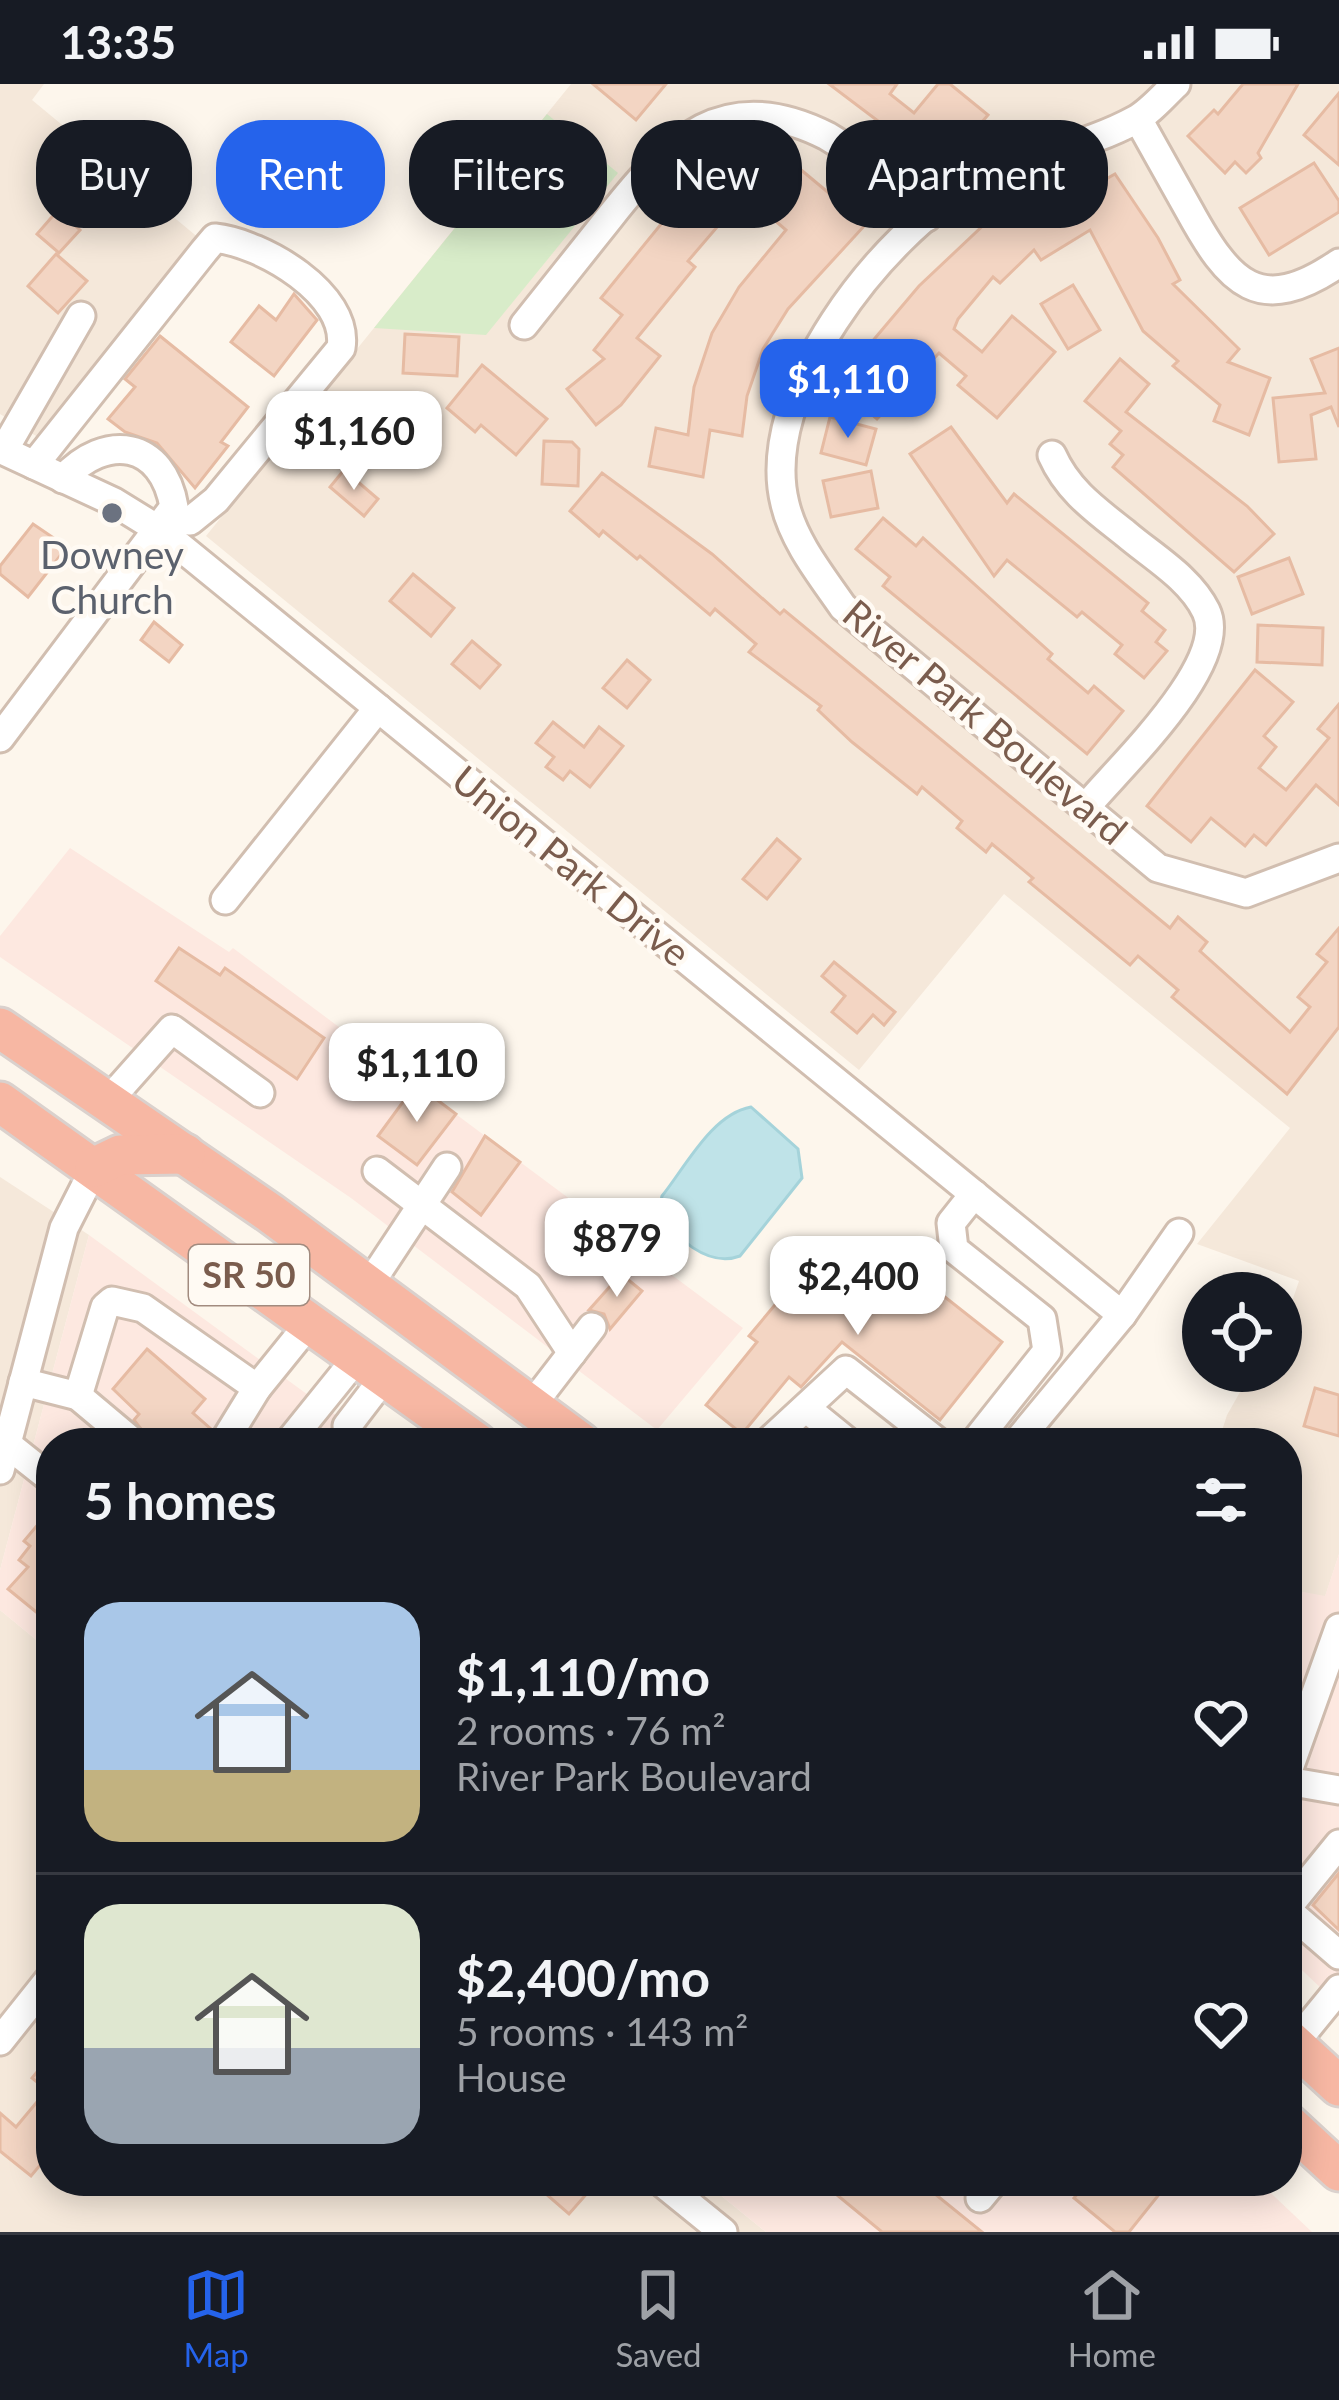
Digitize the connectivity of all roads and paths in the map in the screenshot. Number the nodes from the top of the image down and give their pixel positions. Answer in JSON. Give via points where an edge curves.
{"nodes":[{"id":1,"x":1176,"y":84,"type":"edge"},
{"id":2,"x":1138,"y":119,"type":"junction"},
{"id":3,"x":1108,"y":129,"type":"edge"},
{"id":4,"x":826,"y":135,"type":"edge"},
{"id":5,"x":917,"y":228,"type":"edge"},
{"id":6,"x":1339,"y":262,"type":"edge"},
{"id":7,"x":81,"y":316,"type":"dead end"},
{"id":8,"x":524,"y":325,"type":"dead end"},
{"id":9,"x":2,"y":449,"type":"edge"},
{"id":10,"x":1052,"y":455,"type":"dead end"},
{"id":11,"x":34,"y":465,"type":"junction"},
{"id":12,"x":63,"y":479,"type":"junction"},
{"id":13,"x":164,"y":524,"type":"junction"},
{"id":14,"x":378,"y":708,"type":"junction"},
{"id":15,"x":0,"y":738,"type":"edge"},
{"id":16,"x":1086,"y":807,"type":"junction"},
{"id":17,"x":1339,"y":858,"type":"edge"},
{"id":18,"x":225,"y":901,"type":"dead end"},
{"id":19,"x":0,"y":1028,"type":"edge"},
{"id":20,"x":260,"y":1094,"type":"dead end"},
{"id":21,"x":109,"y":1101,"type":"junction"},
{"id":22,"x":8,"y":1107,"type":"edge"},
{"id":23,"x":185,"y":1154,"type":"junction"},
{"id":24,"x":95,"y":1167,"type":"junction"},
{"id":25,"x":447,"y":1167,"type":"dead end"},
{"id":26,"x":377,"y":1172,"type":"dead end"},
{"id":27,"x":974,"y":1194,"type":"junction"},
{"id":28,"x":425,"y":1207,"type":"junction"},
{"id":29,"x":1179,"y":1233,"type":"dead end"},
{"id":30,"x":369,"y":1285,"type":"junction"},
{"id":31,"x":1122,"y":1315,"type":"junction"},
{"id":32,"x":312,"y":1320,"type":"junction"},
{"id":33,"x":592,"y":1328,"type":"dead end"},
{"id":34,"x":572,"y":1353,"type":"junction"},
{"id":35,"x":373,"y":1365,"type":"junction"},
{"id":36,"x":23,"y":1382,"type":"junction"},
{"id":37,"x":257,"y":1388,"type":"junction"},
{"id":38,"x":78,"y":1396,"type":"junction"},
{"id":39,"x":320,"y":1404,"type":"junction"},
{"id":40,"x":532,"y":1405,"type":"junction"},
{"id":41,"x":807,"y":1409,"type":"junction"},
{"id":42,"x":116,"y":1428,"type":"edge"},
{"id":43,"x":233,"y":1428,"type":"edge"},
{"id":44,"x":300,"y":1428,"type":"edge"},
{"id":45,"x":342,"y":1428,"type":"edge"},
{"id":46,"x":350,"y":1428,"type":"edge"},
{"id":47,"x":457,"y":1428,"type":"edge"},
{"id":48,"x":562,"y":1428,"type":"edge"},
{"id":49,"x":785,"y":1428,"type":"edge"},
{"id":50,"x":830,"y":1428,"type":"edge"},
{"id":51,"x":920,"y":1428,"type":"edge"},
{"id":52,"x":986,"y":1428,"type":"edge"},
{"id":53,"x":1028,"y":1428,"type":"edge"},
{"id":54,"x":3,"y":1457,"type":"edge"},
{"id":55,"x":36,"y":1472,"type":"edge"},
{"id":56,"x":1339,"y":1628,"type":"edge"},
{"id":57,"x":1302,"y":1735,"type":"edge"},
{"id":58,"x":1302,"y":1781,"type":"edge"},
{"id":59,"x":1339,"y":1790,"type":"edge"},
{"id":60,"x":1339,"y":1844,"type":"edge"},
{"id":61,"x":1302,"y":1890,"type":"edge"},
{"id":62,"x":1302,"y":1922,"type":"edge"},
{"id":63,"x":1339,"y":1955,"type":"edge"},
{"id":64,"x":1339,"y":1989,"type":"edge"},
{"id":65,"x":36,"y":1996,"type":"edge"},
{"id":66,"x":1302,"y":2028,"type":"edge"},
{"id":67,"x":0,"y":2042,"type":"edge"},
{"id":68,"x":1302,"y":2052,"type":"edge"},
{"id":69,"x":1339,"y":2086,"type":"edge"},
{"id":70,"x":1302,"y":2137,"type":"edge"},
{"id":71,"x":1339,"y":2171,"type":"edge"},
{"id":72,"x":679,"y":2196,"type":"edge"},
{"id":73,"x":723,"y":2232,"type":"edge"}],
"edges":[{"from":1,"to":2,"type":"street","name":"River Park Boulevard"},
{"from":2,"to":3,"type":"street","name":"River Park Boulevard"},
{"from":2,"to":6,"type":"street","via":[[1216,259],[1237,281],[1274,292],[1306,285]]},
{"from":4,"to":8,"type":"street","via":[[751,110],[711,116],[682,132]]},
{"from":5,"to":16,"type":"street","name":"River Park Boulevard","via":[[817,344],[790,401],[784,503],[806,555],[843,607]]},
{"from":7,"to":9,"type":"street"},
{"from":9,"to":11,"type":"street","name":"Union Park Drive"},
{"from":10,"to":16,"type":"street","via":[[1065,484],[1190,587],[1208,614],[1210,648],[1195,678]]},
{"from":11,"to":12,"type":"street","name":"Union Park Drive"},
{"from":11,"to":13,"type":"street","via":[[215,238],[239,241],[336,309],[345,327],[341,348],[217,500],[190,520]]},
{"from":12,"to":13,"type":"street","name":"Union Park Drive"},
{"from":12,"to":13,"type":"street","via":[[114,446],[142,456],[170,482],[174,507]]},
{"from":13,"to":14,"type":"street","name":"Union Park Drive"},
{"from":13,"to":15,"type":"street"},
{"from":14,"to":18,"type":"street"},
{"from":14,"to":27,"type":"street","name":"Union Park Drive"},
{"from":16,"to":17,"type":"street","name":"River Park Boulevard","via":[[1158,868],[1207,885],[1246,892]]},
{"from":19,"to":21,"type":"highway","number":"SR 50"},
{"from":20,"to":21,"type":"street","via":[[172,1030]]},
{"from":21,"to":22,"type":"highway","via":[[82,1114]]},
{"from":21,"to":23,"type":"highway","number":"SR 50"},
{"from":22,"to":24,"type":"highway","number":"SR 50"},
{"from":23,"to":24,"type":"highway","via":[[120,1155]]},
{"from":23,"to":30,"type":"highway","number":"SR 50"},
{"from":24,"to":32,"type":"highway","number":"SR 50"},
{"from":24,"to":36,"type":"street","via":[[64,1228]]},
{"from":25,"to":28,"type":"street"},
{"from":26,"to":28,"type":"street"},
{"from":27,"to":31,"type":"street","name":"Union Park Drive"},
{"from":27,"to":52,"type":"street","via":[[951,1223],[954,1249],[1042,1319],[1047,1351]]},
{"from":28,"to":30,"type":"street"},
{"from":28,"to":34,"type":"street","via":[[528,1286]]},
{"from":29,"to":31,"type":"street"},
{"from":30,"to":40,"type":"highway","number":"SR 50"},
{"from":31,"to":53,"type":"street"},
{"from":32,"to":35,"type":"highway","number":"SR 50"},
{"from":32,"to":37,"type":"street"},
{"from":33,"to":34,"type":"street"},
{"from":34,"to":40,"type":"street"},
{"from":35,"to":39,"type":"street"},
{"from":35,"to":46,"type":"street"},
{"from":35,"to":47,"type":"highway","number":"SR 50"},
{"from":36,"to":38,"type":"street"},
{"from":36,"to":54,"type":"street"},
{"from":37,"to":38,"type":"street","via":[[120,1300],[105,1307]]},
{"from":37,"to":43,"type":"street"},
{"from":38,"to":42,"type":"street"},
{"from":39,"to":44,"type":"street"},
{"from":39,"to":45,"type":"street"},
{"from":40,"to":48,"type":"highway","number":"SR 50"},
{"from":41,"to":49,"type":"street"},
{"from":41,"to":50,"type":"street"},
{"from":41,"to":51,"type":"street","via":[[846,1370]]},
{"from":54,"to":55,"type":"street"},
{"from":56,"to":57,"type":"street"},
{"from":58,"to":59,"type":"street"},
{"from":60,"to":61,"type":"street"},
{"from":62,"to":63,"type":"street"},
{"from":64,"to":66,"type":"street"},
{"from":65,"to":67,"type":"street"},
{"from":68,"to":69,"type":"highway"},
{"from":70,"to":71,"type":"highway"},
{"from":72,"to":73,"type":"street"}]}
